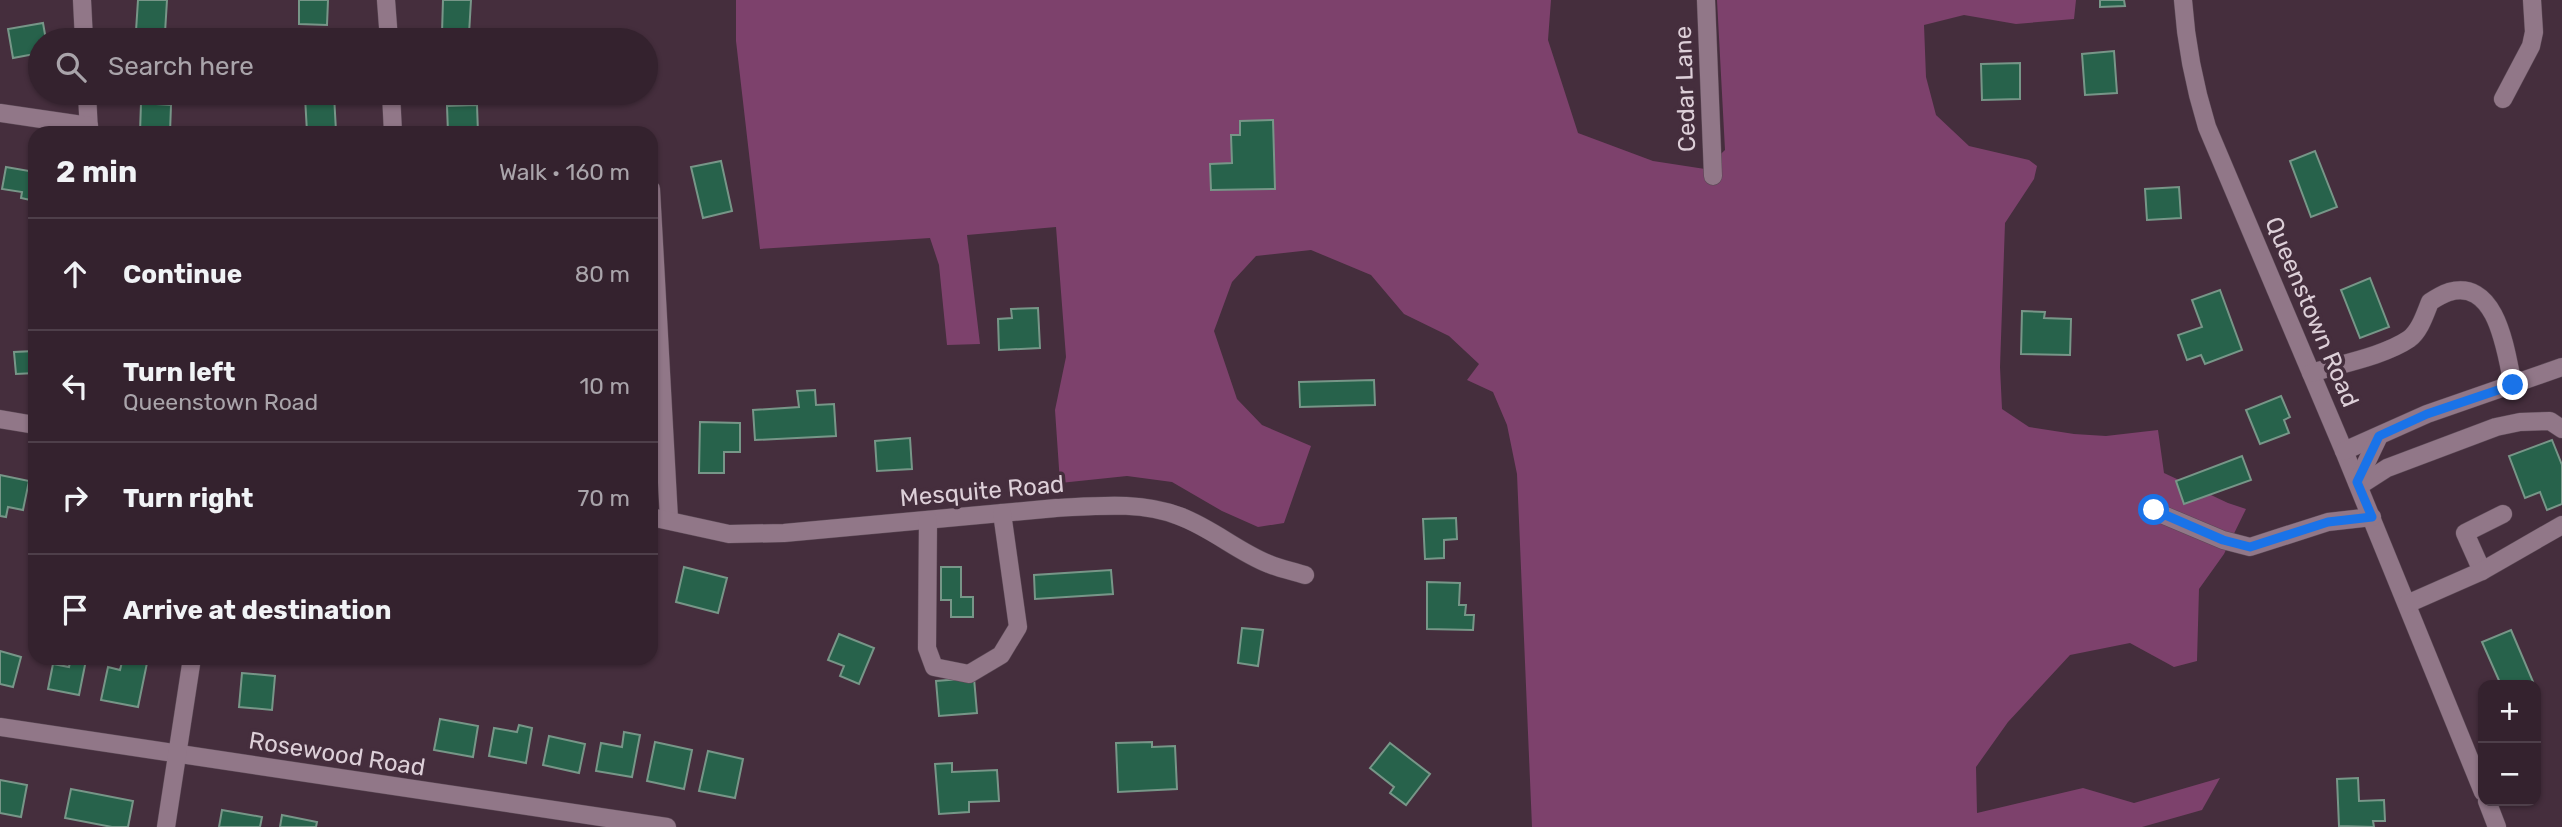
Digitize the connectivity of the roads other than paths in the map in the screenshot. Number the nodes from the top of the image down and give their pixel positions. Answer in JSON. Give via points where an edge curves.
{"nodes":[{"id":1,"x":82,"y":0,"type":"edge"},
{"id":2,"x":386,"y":0,"type":"edge"},
{"id":3,"x":1706,"y":0,"type":"edge"},
{"id":4,"x":2183,"y":0,"type":"edge"},
{"id":5,"x":2532,"y":0,"type":"edge"},
{"id":6,"x":83,"y":28,"type":"edge"},
{"id":7,"x":388,"y":28,"type":"edge"},
{"id":8,"x":2503,"y":99,"type":"dead end"},
{"id":9,"x":88,"y":105,"type":"edge"},
{"id":10,"x":392,"y":105,"type":"edge"},
{"id":11,"x":0,"y":113,"type":"edge"},
{"id":12,"x":68,"y":126,"type":"edge"},
{"id":13,"x":89,"y":126,"type":"edge"},
{"id":14,"x":393,"y":126,"type":"edge"},
{"id":15,"x":1713,"y":176,"type":"dead end"},
{"id":16,"x":2562,"y":367,"type":"edge"},
{"id":17,"x":2311,"y":373,"type":"junction"},
{"id":18,"x":2513,"y":385,"type":"junction"},
{"id":19,"x":0,"y":419,"type":"edge"},
{"id":20,"x":28,"y":424,"type":"edge"},
{"id":21,"x":2562,"y":429,"type":"edge"},
{"id":22,"x":2379,"y":436,"type":"junction"},
{"id":23,"x":658,"y":445,"type":"edge"},
{"id":24,"x":2344,"y":451,"type":"junction"},
{"id":25,"x":2358,"y":484,"type":"junction"},
{"id":26,"x":2154,"y":510,"type":"dead end"},
{"id":27,"x":1002,"y":513,"type":"junction"},
{"id":28,"x":2503,"y":514,"type":"dead end"},
{"id":29,"x":2372,"y":517,"type":"junction"},
{"id":30,"x":660,"y":518,"type":"edge"},
{"id":31,"x":928,"y":520,"type":"junction"},
{"id":32,"x":2562,"y":525,"type":"edge"},
{"id":33,"x":2482,"y":572,"type":"junction"},
{"id":34,"x":1305,"y":575,"type":"dead end"},
{"id":35,"x":2407,"y":604,"type":"junction"},
{"id":36,"x":190,"y":665,"type":"edge"},
{"id":37,"x":0,"y":727,"type":"edge"},
{"id":38,"x":177,"y":754,"type":"junction"},
{"id":39,"x":2478,"y":780,"type":"edge"},
{"id":40,"x":2489,"y":806,"type":"edge"},
{"id":41,"x":166,"y":827,"type":"edge"},
{"id":42,"x":667,"y":827,"type":"edge"},
{"id":43,"x":2497,"y":827,"type":"edge"}],
"edges":[{"from":1,"to":6,"type":"street"},
{"from":2,"to":7,"type":"street"},
{"from":3,"to":15,"type":"street","name":"Cedar Lane"},
{"from":4,"to":17,"type":"street","name":"Queenstown Road","via":[[2196,90],[2207,127]]},
{"from":5,"to":8,"type":"street","via":[[2531,46]]},
{"from":9,"to":13,"type":"street"},
{"from":10,"to":14,"type":"street"},
{"from":11,"to":12,"type":"street"},
{"from":16,"to":18,"type":"street"},
{"from":17,"to":18,"type":"street","via":[[2384,351],[2410,338],[2430,302],[2463,290],[2490,308],[2501,328]]},
{"from":17,"to":24,"type":"street","name":"Queenstown Road"},
{"from":18,"to":22,"type":"street"},
{"from":19,"to":20,"type":"street"},
{"from":21,"to":25,"type":"street","via":[[2550,421],[2496,427],[2387,468]]},
{"from":22,"to":24,"type":"street"},
{"from":22,"to":25,"type":"street"},
{"from":23,"to":30,"type":"street"},
{"from":24,"to":25,"type":"street","name":"Queenstown Road"},
{"from":25,"to":29,"type":"street","name":"Queenstown Road"},
{"from":26,"to":29,"type":"street","via":[[2250,547],[2328,522]]},
{"from":27,"to":31,"type":"street","name":"Mesquite Road"},
{"from":27,"to":31,"type":"street","via":[[1018,627],[1001,655],[969,674],[934,667],[927,648]]},
{"from":27,"to":34,"type":"street","name":"Mesquite Road","via":[[1140,507],[1177,515],[1268,564]]},
{"from":28,"to":33,"type":"street","via":[[2465,533]]},
{"from":29,"to":35,"type":"street","name":"Queenstown Road"},
{"from":30,"to":31,"type":"street","name":"Mesquite Road","via":[[729,534]]},
{"from":32,"to":33,"type":"street"},
{"from":33,"to":35,"type":"street"},
{"from":35,"to":39,"type":"street","name":"Queenstown Road"},
{"from":36,"to":38,"type":"street"},
{"from":37,"to":38,"type":"street","name":"Rosewood Road"},
{"from":38,"to":41,"type":"street"},
{"from":38,"to":42,"type":"street","name":"Rosewood Road"},
{"from":40,"to":43,"type":"street"}]}
